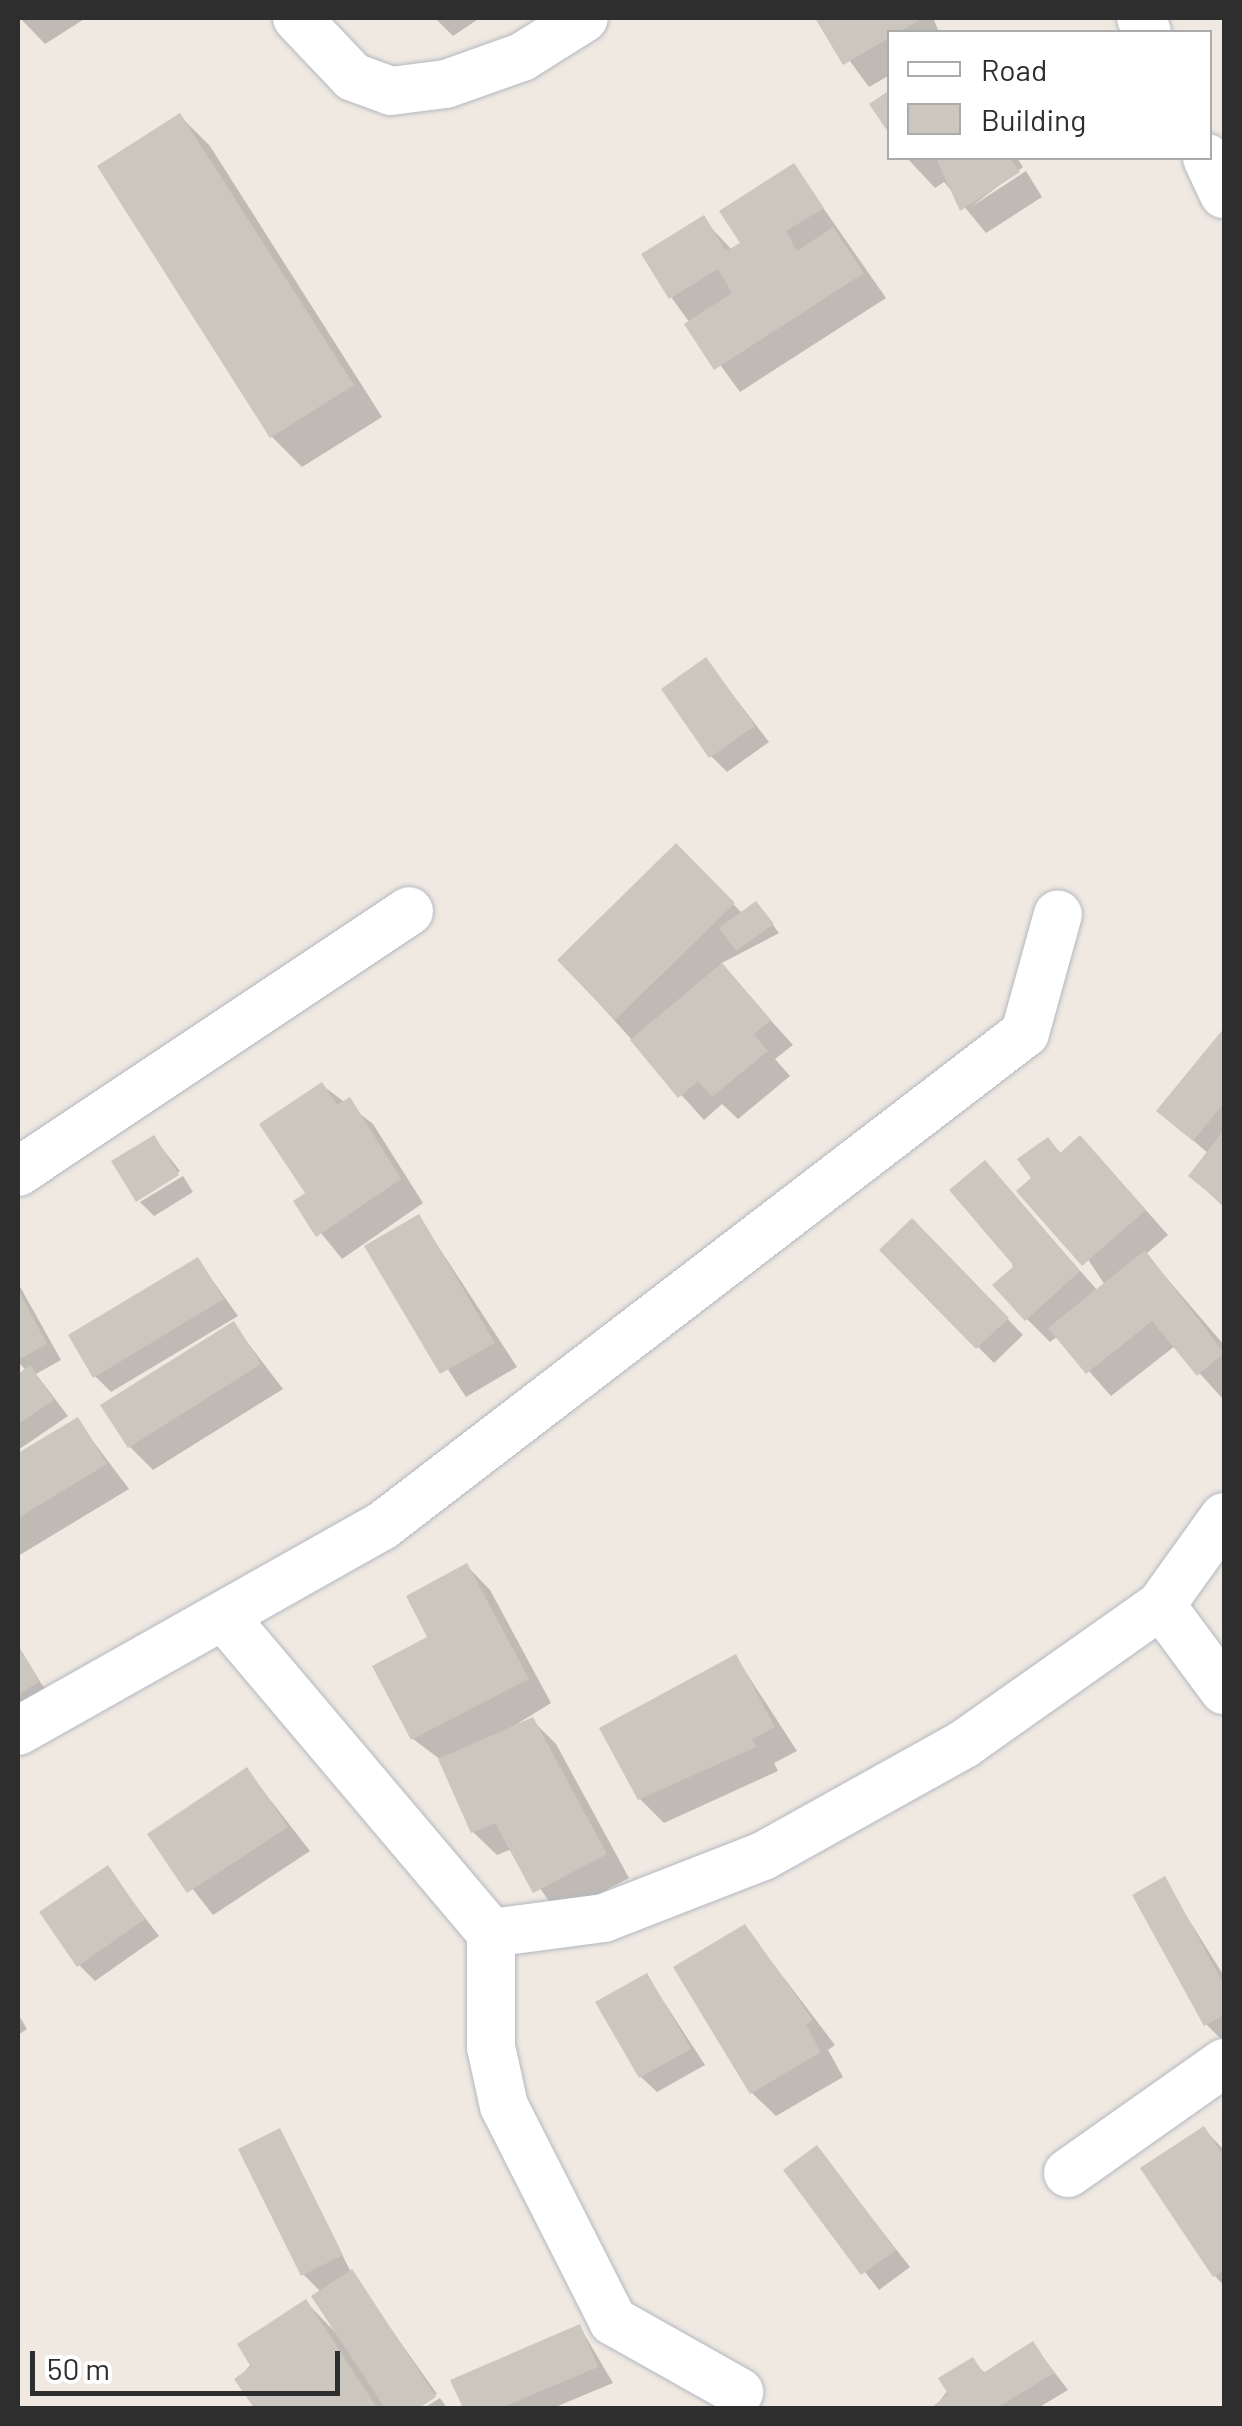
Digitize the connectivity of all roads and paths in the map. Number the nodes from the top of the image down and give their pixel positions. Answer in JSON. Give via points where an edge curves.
{"nodes":[{"id":1,"x":298,"y":18,"type":"edge"},
{"id":2,"x":584,"y":18,"type":"edge"},
{"id":3,"x":1208,"y":160,"type":"edge"},
{"id":4,"x":1224,"y":194,"type":"edge"},
{"id":5,"x":408,"y":911,"type":"dead end"},
{"id":6,"x":1058,"y":914,"type":"dead end"},
{"id":7,"x":18,"y":1172,"type":"edge"},
{"id":8,"x":1224,"y":1517,"type":"edge"},
{"id":9,"x":1161,"y":1605,"type":"junction"},
{"id":10,"x":224,"y":1618,"type":"junction"},
{"id":11,"x":1224,"y":1690,"type":"edge"},
{"id":12,"x":18,"y":1731,"type":"edge"},
{"id":13,"x":491,"y":1933,"type":"junction"},
{"id":14,"x":1224,"y":2064,"type":"edge"},
{"id":15,"x":1068,"y":2173,"type":"dead end"},
{"id":16,"x":739,"y":2392,"type":"dead end"}],
"edges":[{"from":1,"to":2,"type":"street","via":[[340,67],[392,90],[446,84],[522,56]]},
{"from":3,"to":4,"type":"street"},
{"from":5,"to":7,"type":"street"},
{"from":6,"to":10,"type":"street","via":[[1025,1034],[382,1526]]},
{"from":8,"to":9,"type":"street"},
{"from":9,"to":11,"type":"street"},
{"from":9,"to":13,"type":"street","via":[[964,1744],[763,1856],[604,1918]]},
{"from":10,"to":12,"type":"street"},
{"from":10,"to":13,"type":"street"},
{"from":13,"to":16,"type":"street","via":[[491,2047],[504,2106],[613,2321]]},
{"from":14,"to":15,"type":"street"}]}
